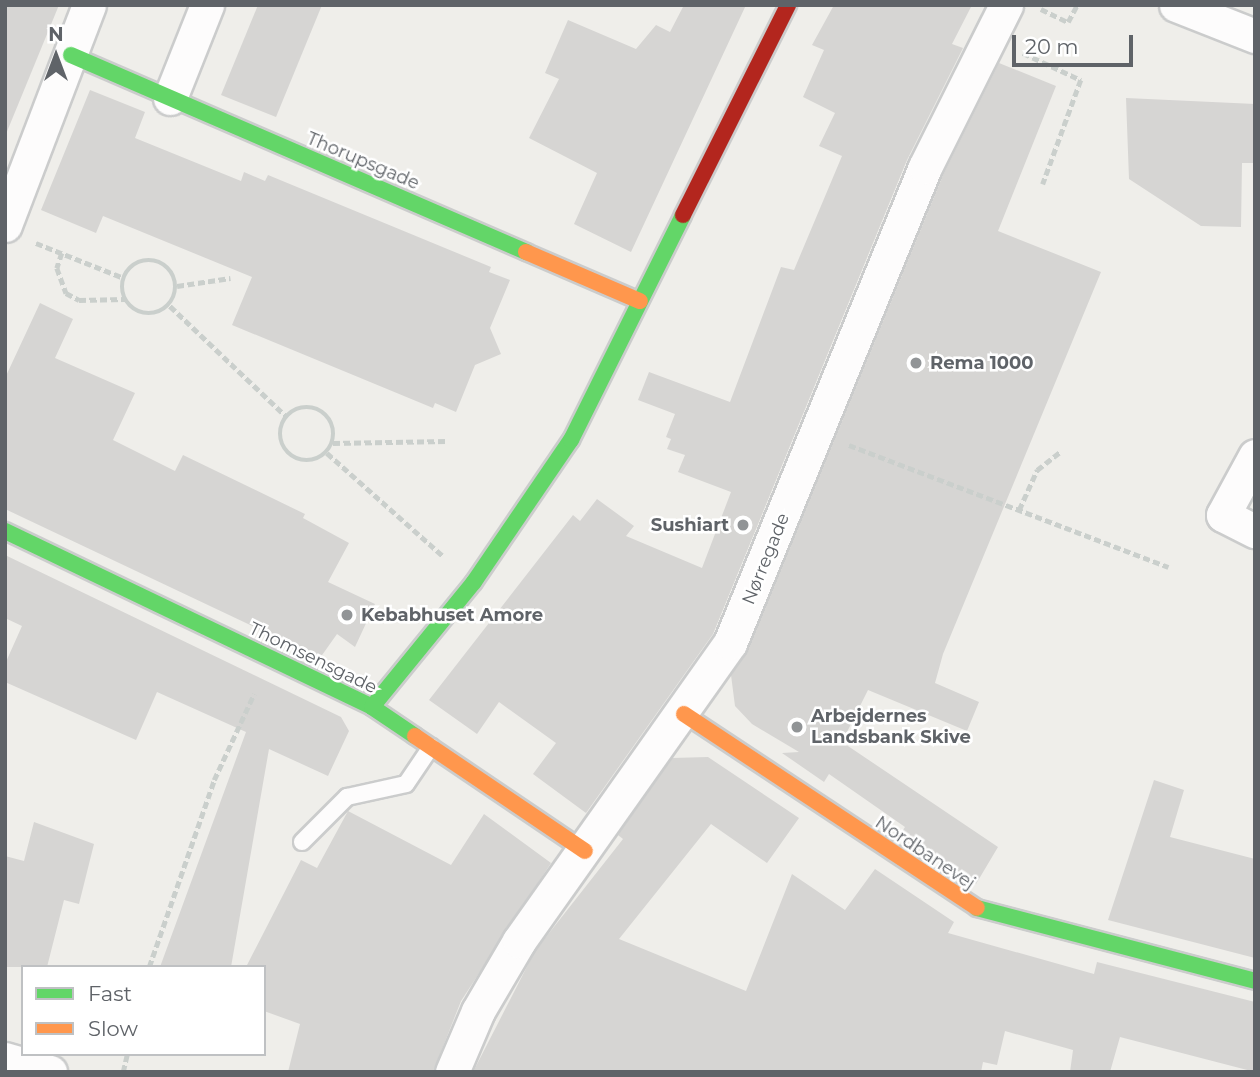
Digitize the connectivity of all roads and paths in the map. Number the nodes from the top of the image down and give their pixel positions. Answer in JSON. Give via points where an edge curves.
{"nodes":[{"id":1,"x":89,"y":5,"type":"edge"},
{"id":2,"x":207,"y":5,"type":"edge"},
{"id":3,"x":788,"y":5,"type":"edge"},
{"id":4,"x":1006,"y":5,"type":"edge"},
{"id":5,"x":1034,"y":5,"type":"edge"},
{"id":6,"x":1077,"y":5,"type":"edge"},
{"id":7,"x":1176,"y":5,"type":"edge"},
{"id":8,"x":989,"y":37,"type":"junction"},
{"id":9,"x":1255,"y":37,"type":"edge"},
{"id":10,"x":71,"y":55,"type":"junction"},
{"id":11,"x":170,"y":98,"type":"junction"},
{"id":12,"x":1043,"y":184,"type":"dead end"},
{"id":13,"x":17,"y":232,"type":"edge"},
{"id":14,"x":62,"y":253,"type":"junction"},
{"id":15,"x":124,"y":278,"type":"junction"},
{"id":16,"x":230,"y":278,"type":"dead end"},
{"id":17,"x":177,"y":286,"type":"junction"},
{"id":18,"x":125,"y":299,"type":"junction"},
{"id":19,"x":640,"y":301,"type":"junction"},
{"id":20,"x":170,"y":306,"type":"junction"},
{"id":21,"x":286,"y":416,"type":"junction"},
{"id":22,"x":815,"y":433,"type":"junction"},
{"id":23,"x":447,"y":442,"type":"dead end"},
{"id":24,"x":333,"y":443,"type":"junction"},
{"id":25,"x":1060,"y":452,"type":"dead end"},
{"id":26,"x":327,"y":453,"type":"junction"},
{"id":27,"x":1255,"y":456,"type":"edge"},
{"id":28,"x":1019,"y":510,"type":"junction"},
{"id":29,"x":5,"y":531,"type":"edge"},
{"id":30,"x":1255,"y":531,"type":"edge"},
{"id":31,"x":1168,"y":568,"type":"dead end"},
{"id":32,"x":474,"y":582,"type":"junction"},
{"id":33,"x":271,"y":659,"type":"junction"},
{"id":34,"x":372,"y":707,"type":"junction"},
{"id":35,"x":684,"y":714,"type":"junction"},
{"id":36,"x":431,"y":747,"type":"junction"},
{"id":37,"x":302,"y":842,"type":"dead end"},
{"id":38,"x":585,"y":850,"type":"junction"},
{"id":39,"x":150,"y":965,"type":"edge"},
{"id":40,"x":1255,"y":981,"type":"edge"},
{"id":41,"x":5,"y":1059,"type":"edge"},
{"id":42,"x":50,"y":1072,"type":"edge"},
{"id":43,"x":452,"y":1072,"type":"edge"}],
"edges":[{"from":1,"to":10,"type":"street"},
{"from":2,"to":11,"type":"street"},
{"from":3,"to":19,"type":"street"},
{"from":4,"to":8,"type":"street","name":"Nørregade"},
{"from":5,"to":6,"type":"path","via":[[1068,22]]},
{"from":7,"to":9,"type":"street"},
{"from":8,"to":12,"type":"path","via":[[1081,80]]},
{"from":8,"to":22,"type":"street","name":"Nørregade","via":[[925,167]]},
{"from":10,"to":11,"type":"street","name":"Thorupsgade"},
{"from":10,"to":13,"type":"street"},
{"from":11,"to":19,"type":"street","name":"Thorupsgade"},
{"from":13,"to":14,"type":"path"},
{"from":14,"to":15,"type":"path"},
{"from":14,"to":18,"type":"path","via":[[57,268],[66,293],[79,300]]},
{"from":15,"to":17,"type":"path","via":[[129,268],[148,260],[168,267]]},
{"from":15,"to":18,"type":"path"},
{"from":16,"to":17,"type":"path"},
{"from":17,"to":20,"type":"path"},
{"from":18,"to":20,"type":"path","via":[[151,315]]},
{"from":19,"to":32,"type":"street","via":[[571,440]]},
{"from":20,"to":21,"type":"path"},
{"from":21,"to":24,"type":"path","via":[[305,406],[326,414]]},
{"from":21,"to":26,"type":"path","via":[[279,435],[288,454],[308,462]]},
{"from":22,"to":28,"type":"path"},
{"from":22,"to":35,"type":"street","name":"Nørregade","via":[[758,583],[730,643]]},
{"from":23,"to":24,"type":"path"},
{"from":24,"to":26,"type":"path"},
{"from":25,"to":28,"type":"path","via":[[1037,470]]},
{"from":26,"to":32,"type":"path"},
{"from":27,"to":30,"type":"street","via":[[1223,515]]},
{"from":28,"to":31,"type":"path"},
{"from":29,"to":33,"type":"street","name":"Thomsensgade"},
{"from":32,"to":34,"type":"street"},
{"from":33,"to":34,"type":"street","name":"Thomsensgade"},
{"from":33,"to":39,"type":"path","via":[[214,780]]},
{"from":34,"to":36,"type":"street","name":"Thomsensgade"},
{"from":35,"to":38,"type":"street","name":"Nørregade"},
{"from":35,"to":40,"type":"street","name":"Nordbanevej","via":[[971,906]]},
{"from":36,"to":37,"type":"lane","via":[[406,784],[348,797]]},
{"from":36,"to":38,"type":"street","name":"Thomsensgade"},
{"from":38,"to":43,"type":"street","name":"Nørregade","via":[[519,941],[478,1011]]},
{"from":41,"to":42,"type":"street"}]}
